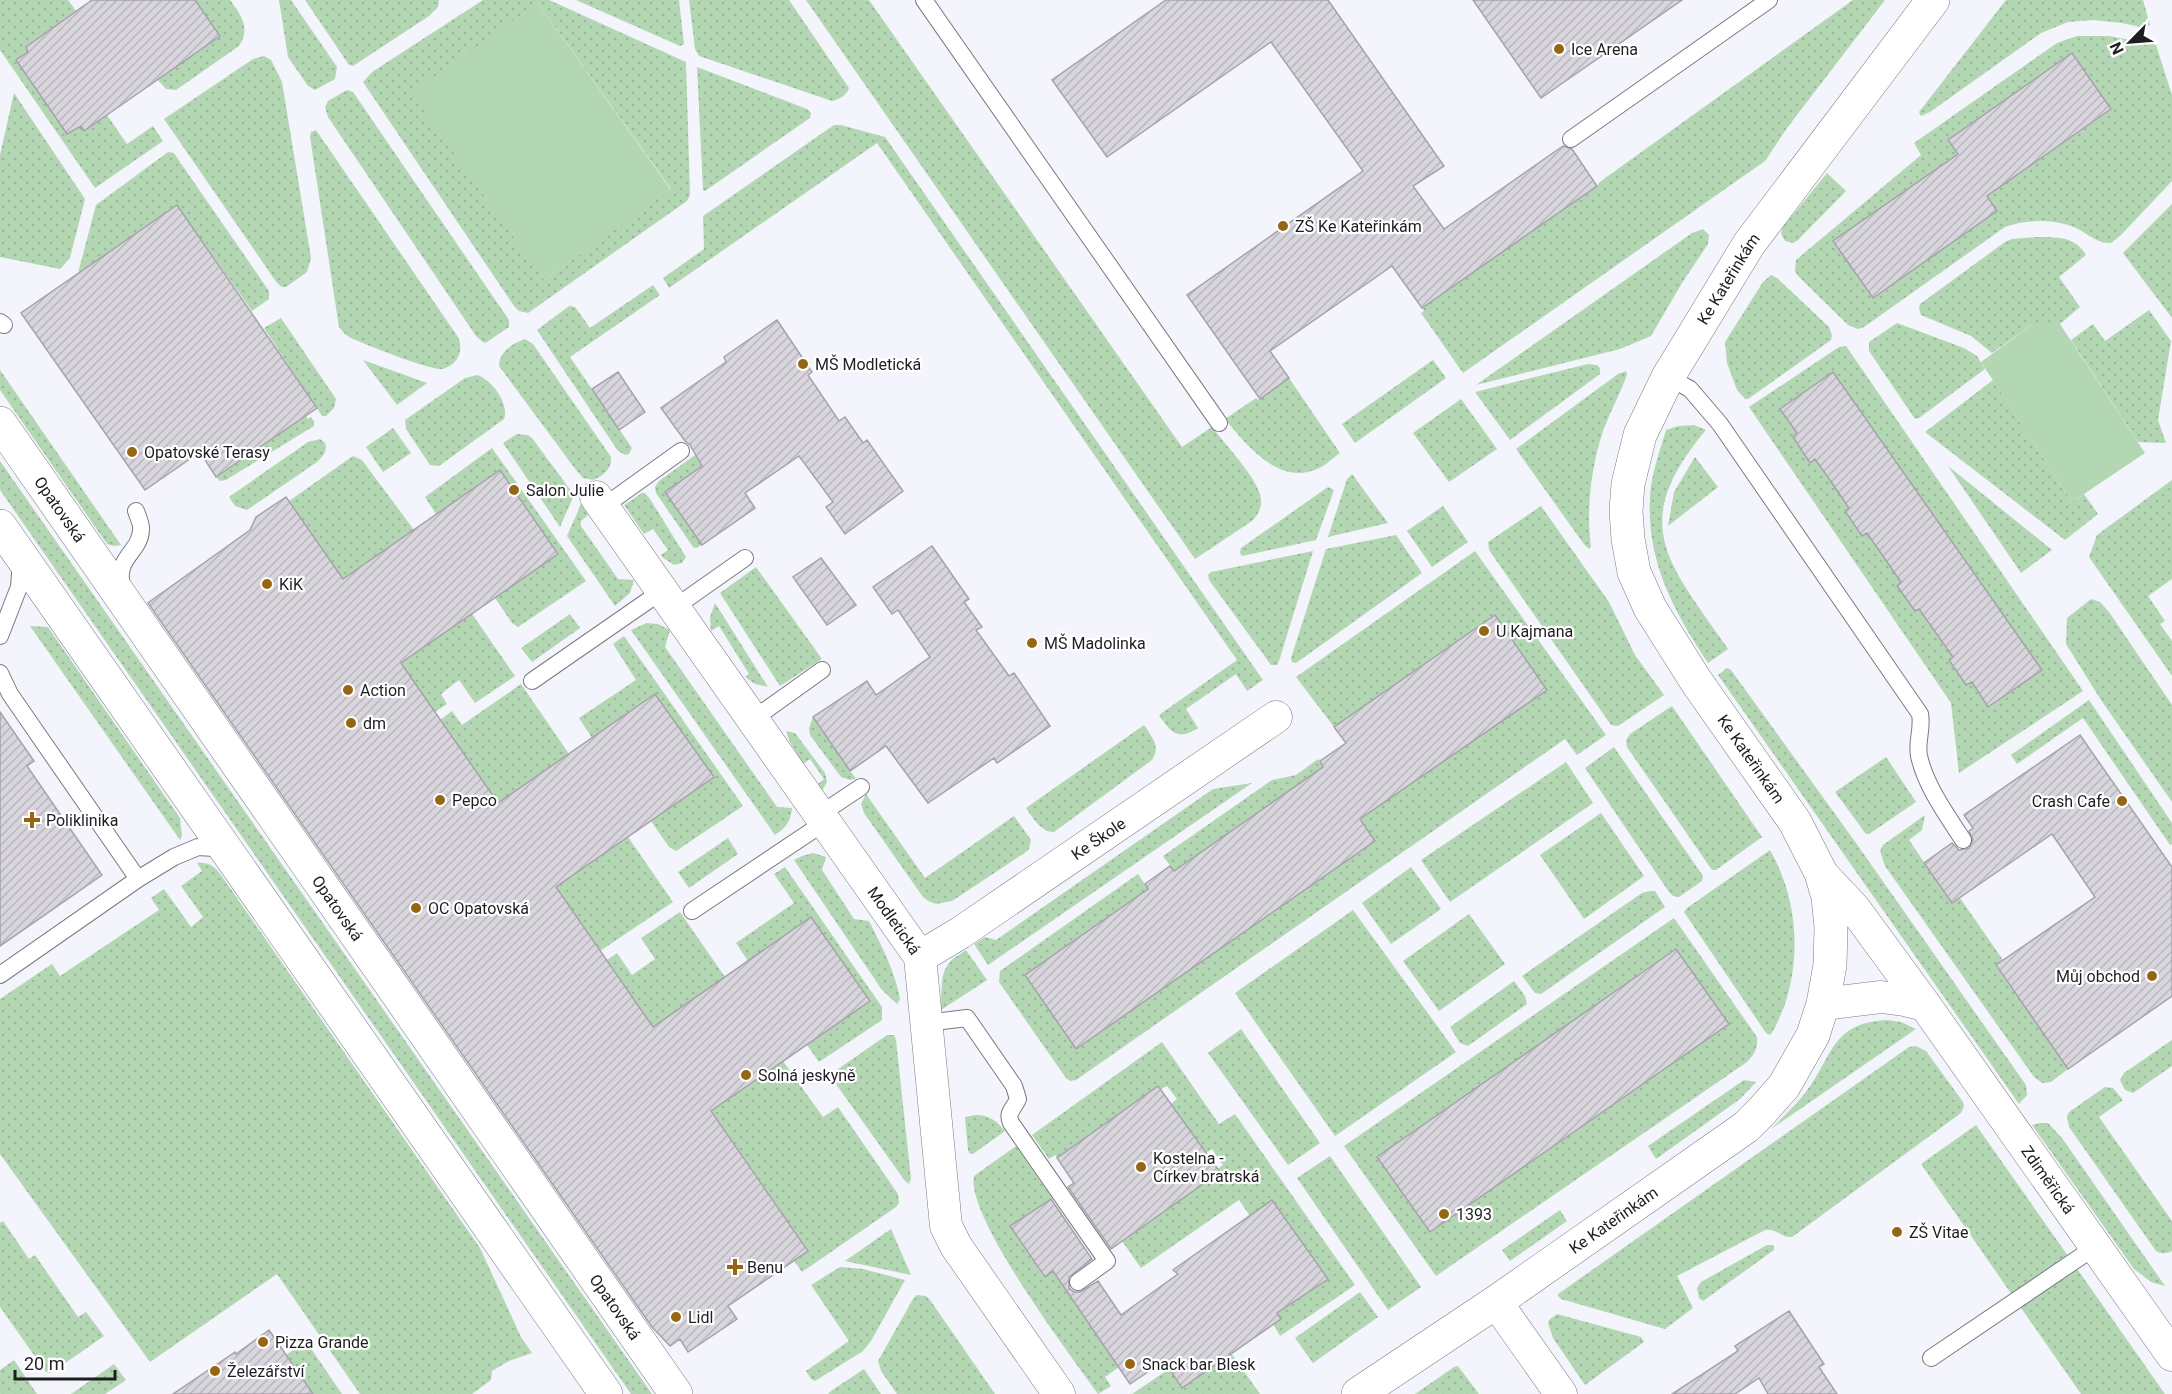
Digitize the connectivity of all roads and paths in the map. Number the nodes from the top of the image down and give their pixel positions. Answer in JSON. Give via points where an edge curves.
{"nodes":[{"id":1,"x":924,"y":0,"type":"edge"},
{"id":2,"x":1769,"y":0,"type":"edge"},
{"id":3,"x":1933,"y":0,"type":"edge"},
{"id":4,"x":1571,"y":139,"type":"dead end"},
{"id":5,"x":1668,"y":377,"type":"junction"},
{"id":6,"x":0,"y":423,"type":"edge"},
{"id":7,"x":1219,"y":423,"type":"dead end"},
{"id":8,"x":681,"y":451,"type":"dead end"},
{"id":9,"x":600,"y":502,"type":"joint"},
{"id":10,"x":136,"y":511,"type":"dead end"},
{"id":11,"x":0,"y":526,"type":"edge"},
{"id":12,"x":21,"y":557,"type":"junction"},
{"id":13,"x":745,"y":558,"type":"dead end"},
{"id":14,"x":668,"y":599,"type":"junction"},
{"id":15,"x":127,"y":604,"type":"junction"},
{"id":16,"x":0,"y":636,"type":"edge"},
{"id":17,"x":822,"y":670,"type":"dead end"},
{"id":18,"x":0,"y":673,"type":"edge"},
{"id":19,"x":532,"y":681,"type":"dead end"},
{"id":20,"x":1276,"y":717,"type":"dead end"},
{"id":21,"x":752,"y":720,"type":"junction"},
{"id":22,"x":861,"y":787,"type":"dead end"},
{"id":23,"x":822,"y":818,"type":"junction"},
{"id":24,"x":1963,"y":840,"type":"dead end"},
{"id":25,"x":232,"y":856,"type":"junction"},
{"id":26,"x":1821,"y":873,"type":"junction"},
{"id":27,"x":138,"y":879,"type":"junction"},
{"id":28,"x":693,"y":910,"type":"dead end"},
{"id":29,"x":920,"y":957,"type":"junction"},
{"id":30,"x":0,"y":975,"type":"edge"},
{"id":31,"x":1823,"y":1004,"type":"junction"},
{"id":32,"x":1925,"y":1005,"type":"junction"},
{"id":33,"x":926,"y":1023,"type":"junction"},
{"id":34,"x":2095,"y":1247,"type":"junction"},
{"id":35,"x":1078,"y":1282,"type":"dead end"},
{"id":36,"x":1496,"y":1302,"type":"junction"},
{"id":37,"x":2172,"y":1355,"type":"edge"},
{"id":38,"x":1932,"y":1358,"type":"dead end"},
{"id":39,"x":606,"y":1394,"type":"edge"},
{"id":40,"x":675,"y":1394,"type":"edge"},
{"id":41,"x":1059,"y":1394,"type":"edge"},
{"id":42,"x":1358,"y":1394,"type":"edge"},
{"id":43,"x":1561,"y":1394,"type":"edge"}],
"edges":[{"from":1,"to":7,"type":"lane"},
{"from":2,"to":4,"type":"lane"},
{"from":3,"to":5,"type":"main road","name":"Ke Kateřinkám","via":[[1749,244]]},
{"from":5,"to":24,"type":"lane","via":[[1690,389],[1720,424],[1920,714],[1920,758],[1937,798]]},
{"from":5,"to":26,"type":"main road","name":"Ke Kateřinkám","via":[[1640,435],[1628,484],[1626,511],[1634,572],[1666,636],[1795,822]]},
{"from":6,"to":15,"type":"main road","name":"Opatovská"},
{"from":8,"to":9,"type":"lane"},
{"from":9,"to":14,"type":"street","name":"Modletická"},
{"from":10,"to":15,"type":"lane","via":[[142,530],[122,565],[121,583]]},
{"from":11,"to":12,"type":"main road"},
{"from":12,"to":16,"type":"lane","via":[[19,587]]},
{"from":12,"to":25,"type":"main road"},
{"from":13,"to":14,"type":"lane"},
{"from":14,"to":19,"type":"lane"},
{"from":14,"to":21,"type":"street","name":"Modletická"},
{"from":15,"to":40,"type":"main road","name":"Opatovská"},
{"from":17,"to":21,"type":"lane"},
{"from":18,"to":27,"type":"lane","via":[[10,694]]},
{"from":20,"to":29,"type":"street","name":"Ke Škole"},
{"from":21,"to":23,"type":"street","name":"Modletická"},
{"from":22,"to":23,"type":"lane"},
{"from":23,"to":28,"type":"lane"},
{"from":23,"to":29,"type":"street","name":"Modletická"},
{"from":25,"to":27,"type":"lane","via":[[214,848],[198,847]]},
{"from":25,"to":39,"type":"main road"},
{"from":26,"to":31,"type":"main road","name":"Ke Kateřinkám","via":[[1831,927]]},
{"from":26,"to":32,"type":"street","name":"Zdiměřická","via":[[1854,908]]},
{"from":27,"to":30,"type":"lane"},
{"from":29,"to":33,"type":"street","name":"Modletická"},
{"from":31,"to":32,"type":"street","via":[[1881,997]]},
{"from":31,"to":36,"type":"main road","name":"Ke Kateřinkám","via":[[1813,1035],[1784,1086],[1746,1127]]},
{"from":32,"to":34,"type":"street","name":"Zdiměřická"},
{"from":33,"to":35,"type":"lane","via":[[967,1018],[1014,1086],[1018,1099],[1009,1112],[1011,1123],[1107,1261]]},
{"from":33,"to":41,"type":"street","name":"Modletická","via":[[946,1226]]},
{"from":34,"to":37,"type":"street","name":"Zdiměřická"},
{"from":34,"to":38,"type":"lane"},
{"from":36,"to":42,"type":"main road","name":"Ke Kateřinkám"},
{"from":36,"to":43,"type":"street"}]}
